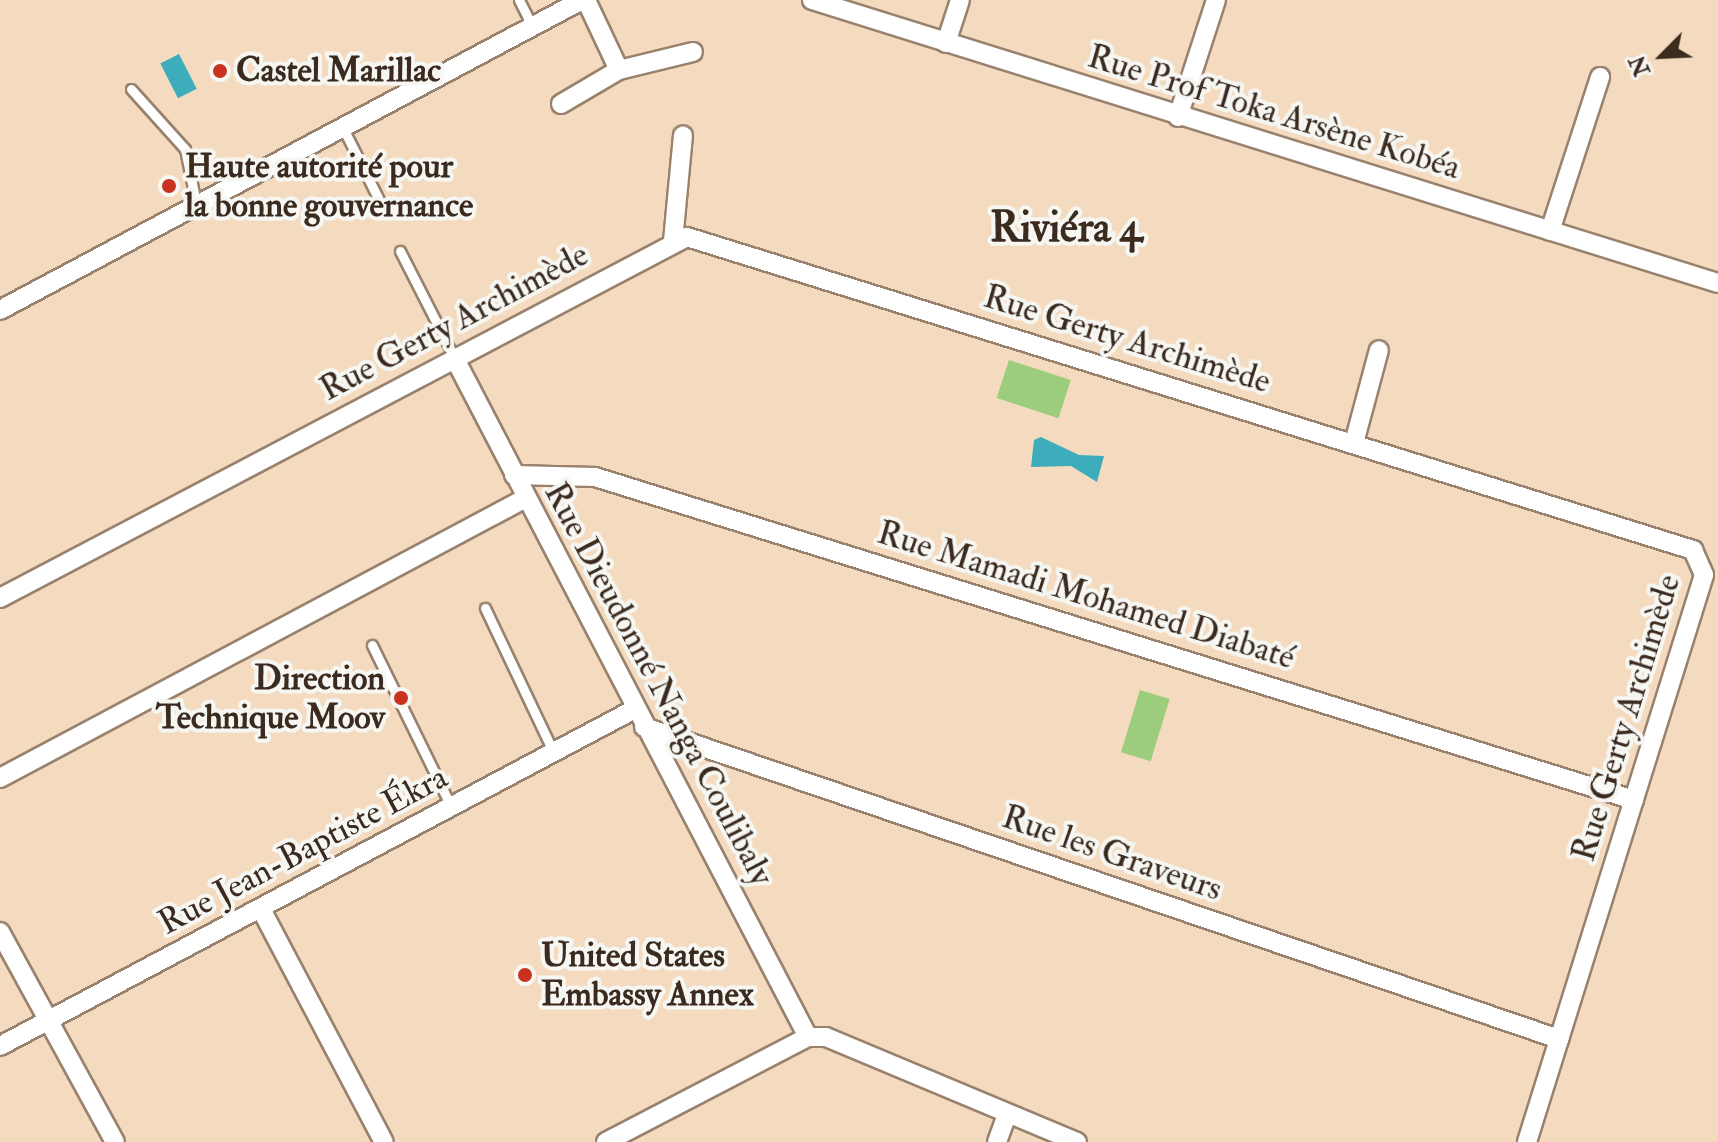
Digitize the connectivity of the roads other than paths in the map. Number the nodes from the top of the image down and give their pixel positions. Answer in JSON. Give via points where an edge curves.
{"nodes":[{"id":1,"x":519,"y":0,"type":"edge"},
{"id":2,"x":584,"y":0,"type":"edge"},
{"id":3,"x":812,"y":0,"type":"edge"},
{"id":4,"x":960,"y":0,"type":"edge"},
{"id":5,"x":1216,"y":0,"type":"edge"},
{"id":6,"x":532,"y":26,"type":"junction"},
{"id":7,"x":946,"y":43,"type":"junction"},
{"id":8,"x":693,"y":52,"type":"dead end"},
{"id":9,"x":619,"y":70,"type":"junction"},
{"id":10,"x":1600,"y":77,"type":"dead end"},
{"id":11,"x":131,"y":89,"type":"dead end"},
{"id":12,"x":561,"y":104,"type":"dead end"},
{"id":13,"x":1178,"y":117,"type":"junction"},
{"id":14,"x":341,"y":126,"type":"junction"},
{"id":15,"x":683,"y":135,"type":"dead end"},
{"id":16,"x":380,"y":202,"type":"dead end"},
{"id":17,"x":196,"y":203,"type":"junction"},
{"id":18,"x":1550,"y":231,"type":"junction"},
{"id":19,"x":673,"y":241,"type":"junction"},
{"id":20,"x":400,"y":251,"type":"dead end"},
{"id":21,"x":1718,"y":283,"type":"edge"},
{"id":22,"x":0,"y":310,"type":"edge"},
{"id":23,"x":1379,"y":350,"type":"dead end"},
{"id":24,"x":455,"y":359,"type":"junction"},
{"id":25,"x":1354,"y":443,"type":"junction"},
{"id":26,"x":514,"y":475,"type":"junction"},
{"id":27,"x":526,"y":498,"type":"junction"},
{"id":28,"x":0,"y":598,"type":"edge"},
{"id":29,"x":485,"y":608,"type":"dead end"},
{"id":30,"x":372,"y":645,"type":"dead end"},
{"id":31,"x":635,"y":709,"type":"junction"},
{"id":32,"x":644,"y":727,"type":"junction"},
{"id":33,"x":554,"y":753,"type":"junction"},
{"id":34,"x":0,"y":778,"type":"edge"},
{"id":35,"x":1634,"y":800,"type":"junction"},
{"id":36,"x":452,"y":808,"type":"junction"},
{"id":37,"x":261,"y":909,"type":"junction"},
{"id":38,"x":0,"y":932,"type":"edge"},
{"id":39,"x":43,"y":1022,"type":"junction"},
{"id":40,"x":808,"y":1037,"type":"junction"},
{"id":41,"x":1559,"y":1039,"type":"junction"},
{"id":42,"x":0,"y":1046,"type":"edge"},
{"id":43,"x":1007,"y":1114,"type":"junction"},
{"id":44,"x":115,"y":1142,"type":"edge"},
{"id":45,"x":384,"y":1142,"type":"edge"},
{"id":46,"x":606,"y":1142,"type":"edge"},
{"id":47,"x":997,"y":1142,"type":"edge"},
{"id":48,"x":1077,"y":1142,"type":"edge"},
{"id":49,"x":1527,"y":1142,"type":"edge"}],
"edges":[{"from":1,"to":6,"type":"lane"},
{"from":2,"to":6,"type":"street"},
{"from":2,"to":9,"type":"street"},
{"from":3,"to":7,"type":"street","name":"Rue Prof Toka Arsène Kobéa"},
{"from":4,"to":7,"type":"street"},
{"from":5,"to":13,"type":"street"},
{"from":6,"to":14,"type":"street"},
{"from":7,"to":13,"type":"street","name":"Rue Prof Toka Arsène Kobéa"},
{"from":8,"to":9,"type":"street"},
{"from":9,"to":12,"type":"street"},
{"from":10,"to":18,"type":"street"},
{"from":11,"to":17,"type":"lane","via":[[185,149]]},
{"from":13,"to":18,"type":"street","name":"Rue Prof Toka Arsène Kobéa"},
{"from":14,"to":16,"type":"lane"},
{"from":14,"to":17,"type":"street"},
{"from":15,"to":19,"type":"street"},
{"from":17,"to":22,"type":"street"},
{"from":18,"to":21,"type":"street","name":"Rue Prof Toka Arsène Kobéa"},
{"from":19,"to":24,"type":"street","name":"Rue Gerty Archimède"},
{"from":19,"to":25,"type":"street","name":"Rue Gerty Archimède","via":[[704,241]]},
{"from":20,"to":24,"type":"lane"},
{"from":23,"to":25,"type":"street"},
{"from":24,"to":26,"type":"street","name":"Rue Dieudonné Nanga Coulibaly"},
{"from":24,"to":28,"type":"street","name":"Rue Gerty Archimède"},
{"from":25,"to":35,"type":"street","name":"Rue Gerty Archimède","via":[[1699,555],[1704,575]]},
{"from":26,"to":27,"type":"street","name":"Rue Dieudonné Nanga Coulibaly"},
{"from":26,"to":35,"type":"street","name":"Rue Mamadi Mohamed Diabaté","via":[[595,477]]},
{"from":27,"to":31,"type":"street","name":"Rue Dieudonné Nanga Coulibaly"},
{"from":27,"to":34,"type":"street"},
{"from":29,"to":33,"type":"lane"},
{"from":30,"to":36,"type":"lane"},
{"from":31,"to":32,"type":"street","name":"Rue Dieudonné Nanga Coulibaly"},
{"from":31,"to":33,"type":"street","name":"Rue Jean-Baptiste Ékra"},
{"from":32,"to":40,"type":"street","name":"Rue Dieudonné Nanga Coulibaly"},
{"from":32,"to":41,"type":"street","name":"Rue les Graveurs"},
{"from":33,"to":36,"type":"street","name":"Rue Jean-Baptiste Ékra"},
{"from":35,"to":41,"type":"street","name":"Rue Gerty Archimède"},
{"from":36,"to":37,"type":"street","name":"Rue Jean-Baptiste Ékra"},
{"from":37,"to":39,"type":"street","name":"Rue Jean-Baptiste Ékra"},
{"from":37,"to":45,"type":"street"},
{"from":38,"to":39,"type":"street"},
{"from":39,"to":42,"type":"street","name":"Rue Jean-Baptiste Ékra"},
{"from":39,"to":44,"type":"street"},
{"from":40,"to":43,"type":"street","via":[[849,1043]]},
{"from":40,"to":46,"type":"street"},
{"from":41,"to":49,"type":"street","name":"Rue Gerty Archimède"},
{"from":43,"to":47,"type":"street"},
{"from":43,"to":48,"type":"street"}]}
